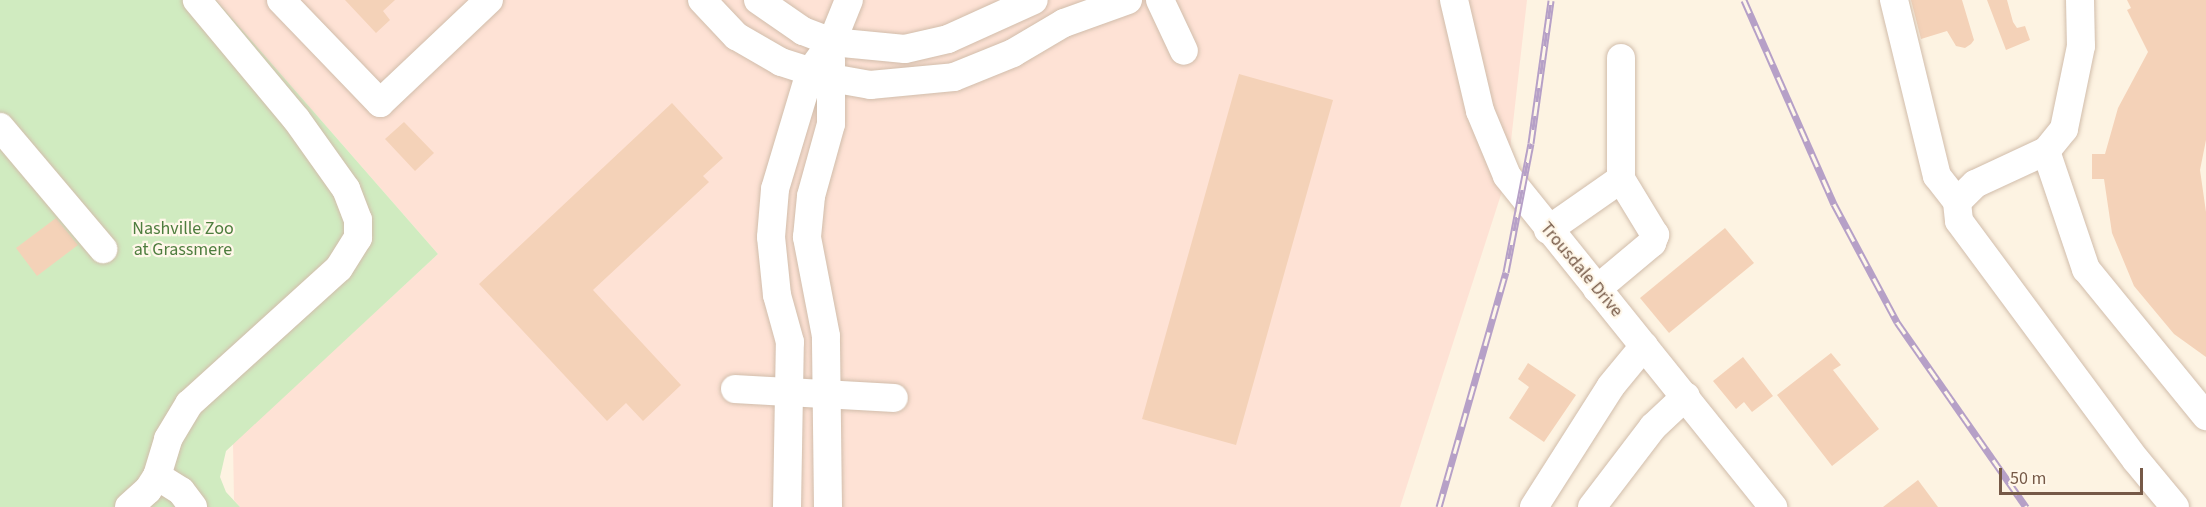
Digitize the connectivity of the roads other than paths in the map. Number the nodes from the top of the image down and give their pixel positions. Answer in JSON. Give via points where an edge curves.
{"nodes":[{"id":1,"x":197,"y":0,"type":"edge"},
{"id":2,"x":281,"y":0,"type":"edge"},
{"id":3,"x":489,"y":0,"type":"edge"},
{"id":4,"x":702,"y":0,"type":"edge"},
{"id":5,"x":758,"y":0,"type":"edge"},
{"id":6,"x":849,"y":0,"type":"edge"},
{"id":7,"x":1034,"y":0,"type":"edge"},
{"id":8,"x":1128,"y":0,"type":"edge"},
{"id":9,"x":1160,"y":0,"type":"edge"},
{"id":10,"x":1454,"y":0,"type":"edge"},
{"id":11,"x":1894,"y":0,"type":"edge"},
{"id":12,"x":2080,"y":0,"type":"edge"},
{"id":13,"x":832,"y":42,"type":"junction"},
{"id":14,"x":1185,"y":51,"type":"dead end"},
{"id":15,"x":1621,"y":58,"type":"dead end"},
{"id":16,"x":820,"y":75,"type":"junction"},
{"id":17,"x":0,"y":127,"type":"edge"},
{"id":18,"x":2046,"y":151,"type":"junction"},
{"id":19,"x":1620,"y":179,"type":"junction"},
{"id":20,"x":1957,"y":202,"type":"junction"},
{"id":21,"x":1548,"y":230,"type":"junction"},
{"id":22,"x":103,"y":249,"type":"dead end"},
{"id":23,"x":1597,"y":290,"type":"junction"},
{"id":24,"x":1644,"y":346,"type":"junction"},
{"id":25,"x":735,"y":389,"type":"dead end"},
{"id":26,"x":791,"y":393,"type":"junction"},
{"id":27,"x":827,"y":395,"type":"junction"},
{"id":28,"x":1686,"y":396,"type":"junction"},
{"id":29,"x":894,"y":398,"type":"dead end"},
{"id":30,"x":2206,"y":416,"type":"edge"},
{"id":31,"x":157,"y":476,"type":"junction"},
{"id":32,"x":129,"y":507,"type":"edge"},
{"id":33,"x":194,"y":507,"type":"edge"},
{"id":34,"x":787,"y":507,"type":"edge"},
{"id":35,"x":828,"y":507,"type":"edge"},
{"id":36,"x":1534,"y":507,"type":"edge"},
{"id":37,"x":1592,"y":507,"type":"edge"},
{"id":38,"x":1773,"y":507,"type":"edge"},
{"id":39,"x":2175,"y":507,"type":"edge"}],
"edges":[{"from":1,"to":31,"type":"street","via":[[337,175],[358,220],[358,238],[339,268],[189,404],[168,440]]},
{"from":2,"to":3,"type":"street","via":[[380,103]]},
{"from":4,"to":16,"type":"street","via":[[736,36],[781,62]]},
{"from":5,"to":13,"type":"street","via":[[803,31]]},
{"from":6,"to":13,"type":"street"},
{"from":7,"to":13,"type":"street","via":[[957,35],[905,49]]},
{"from":8,"to":16,"type":"street","via":[[1064,23],[1012,53],[954,77],[870,85]]},
{"from":9,"to":14,"type":"street"},
{"from":10,"to":21,"type":"street","name":"Trousdale Drive","via":[[1492,145],[1507,176]]},
{"from":11,"to":20,"type":"street","via":[[1936,176]]},
{"from":12,"to":18,"type":"street","via":[[2081,46],[2064,129]]},
{"from":13,"to":16,"type":"street"},
{"from":15,"to":19,"type":"street"},
{"from":16,"to":26,"type":"street","via":[[775,189],[771,237],[777,295],[790,342]]},
{"from":16,"to":27,"type":"street","via":[[831,124],[811,196],[807,237],[826,336]]},
{"from":17,"to":22,"type":"street"},
{"from":18,"to":20,"type":"street","via":[[1975,184]]},
{"from":18,"to":30,"type":"street","via":[[2086,269]]},
{"from":19,"to":21,"type":"street"},
{"from":19,"to":23,"type":"street","via":[[1654,235],[1652,243]]},
{"from":20,"to":39,"type":"street","via":[[1959,221],[2014,298]]},
{"from":21,"to":23,"type":"street","name":"Trousdale Drive"},
{"from":23,"to":24,"type":"street","name":"Trousdale Drive"},
{"from":24,"to":28,"type":"street","name":"Trousdale Drive"},
{"from":24,"to":36,"type":"street","via":[[1611,386]]},
{"from":25,"to":26,"type":"street"},
{"from":26,"to":27,"type":"street"},
{"from":26,"to":34,"type":"street"},
{"from":27,"to":29,"type":"street"},
{"from":27,"to":35,"type":"street"},
{"from":28,"to":37,"type":"street","via":[[1653,427]]},
{"from":28,"to":38,"type":"street","name":"Trousdale Drive"},
{"from":31,"to":32,"type":"street"},
{"from":31,"to":33,"type":"street","via":[[181,491]]}]}
